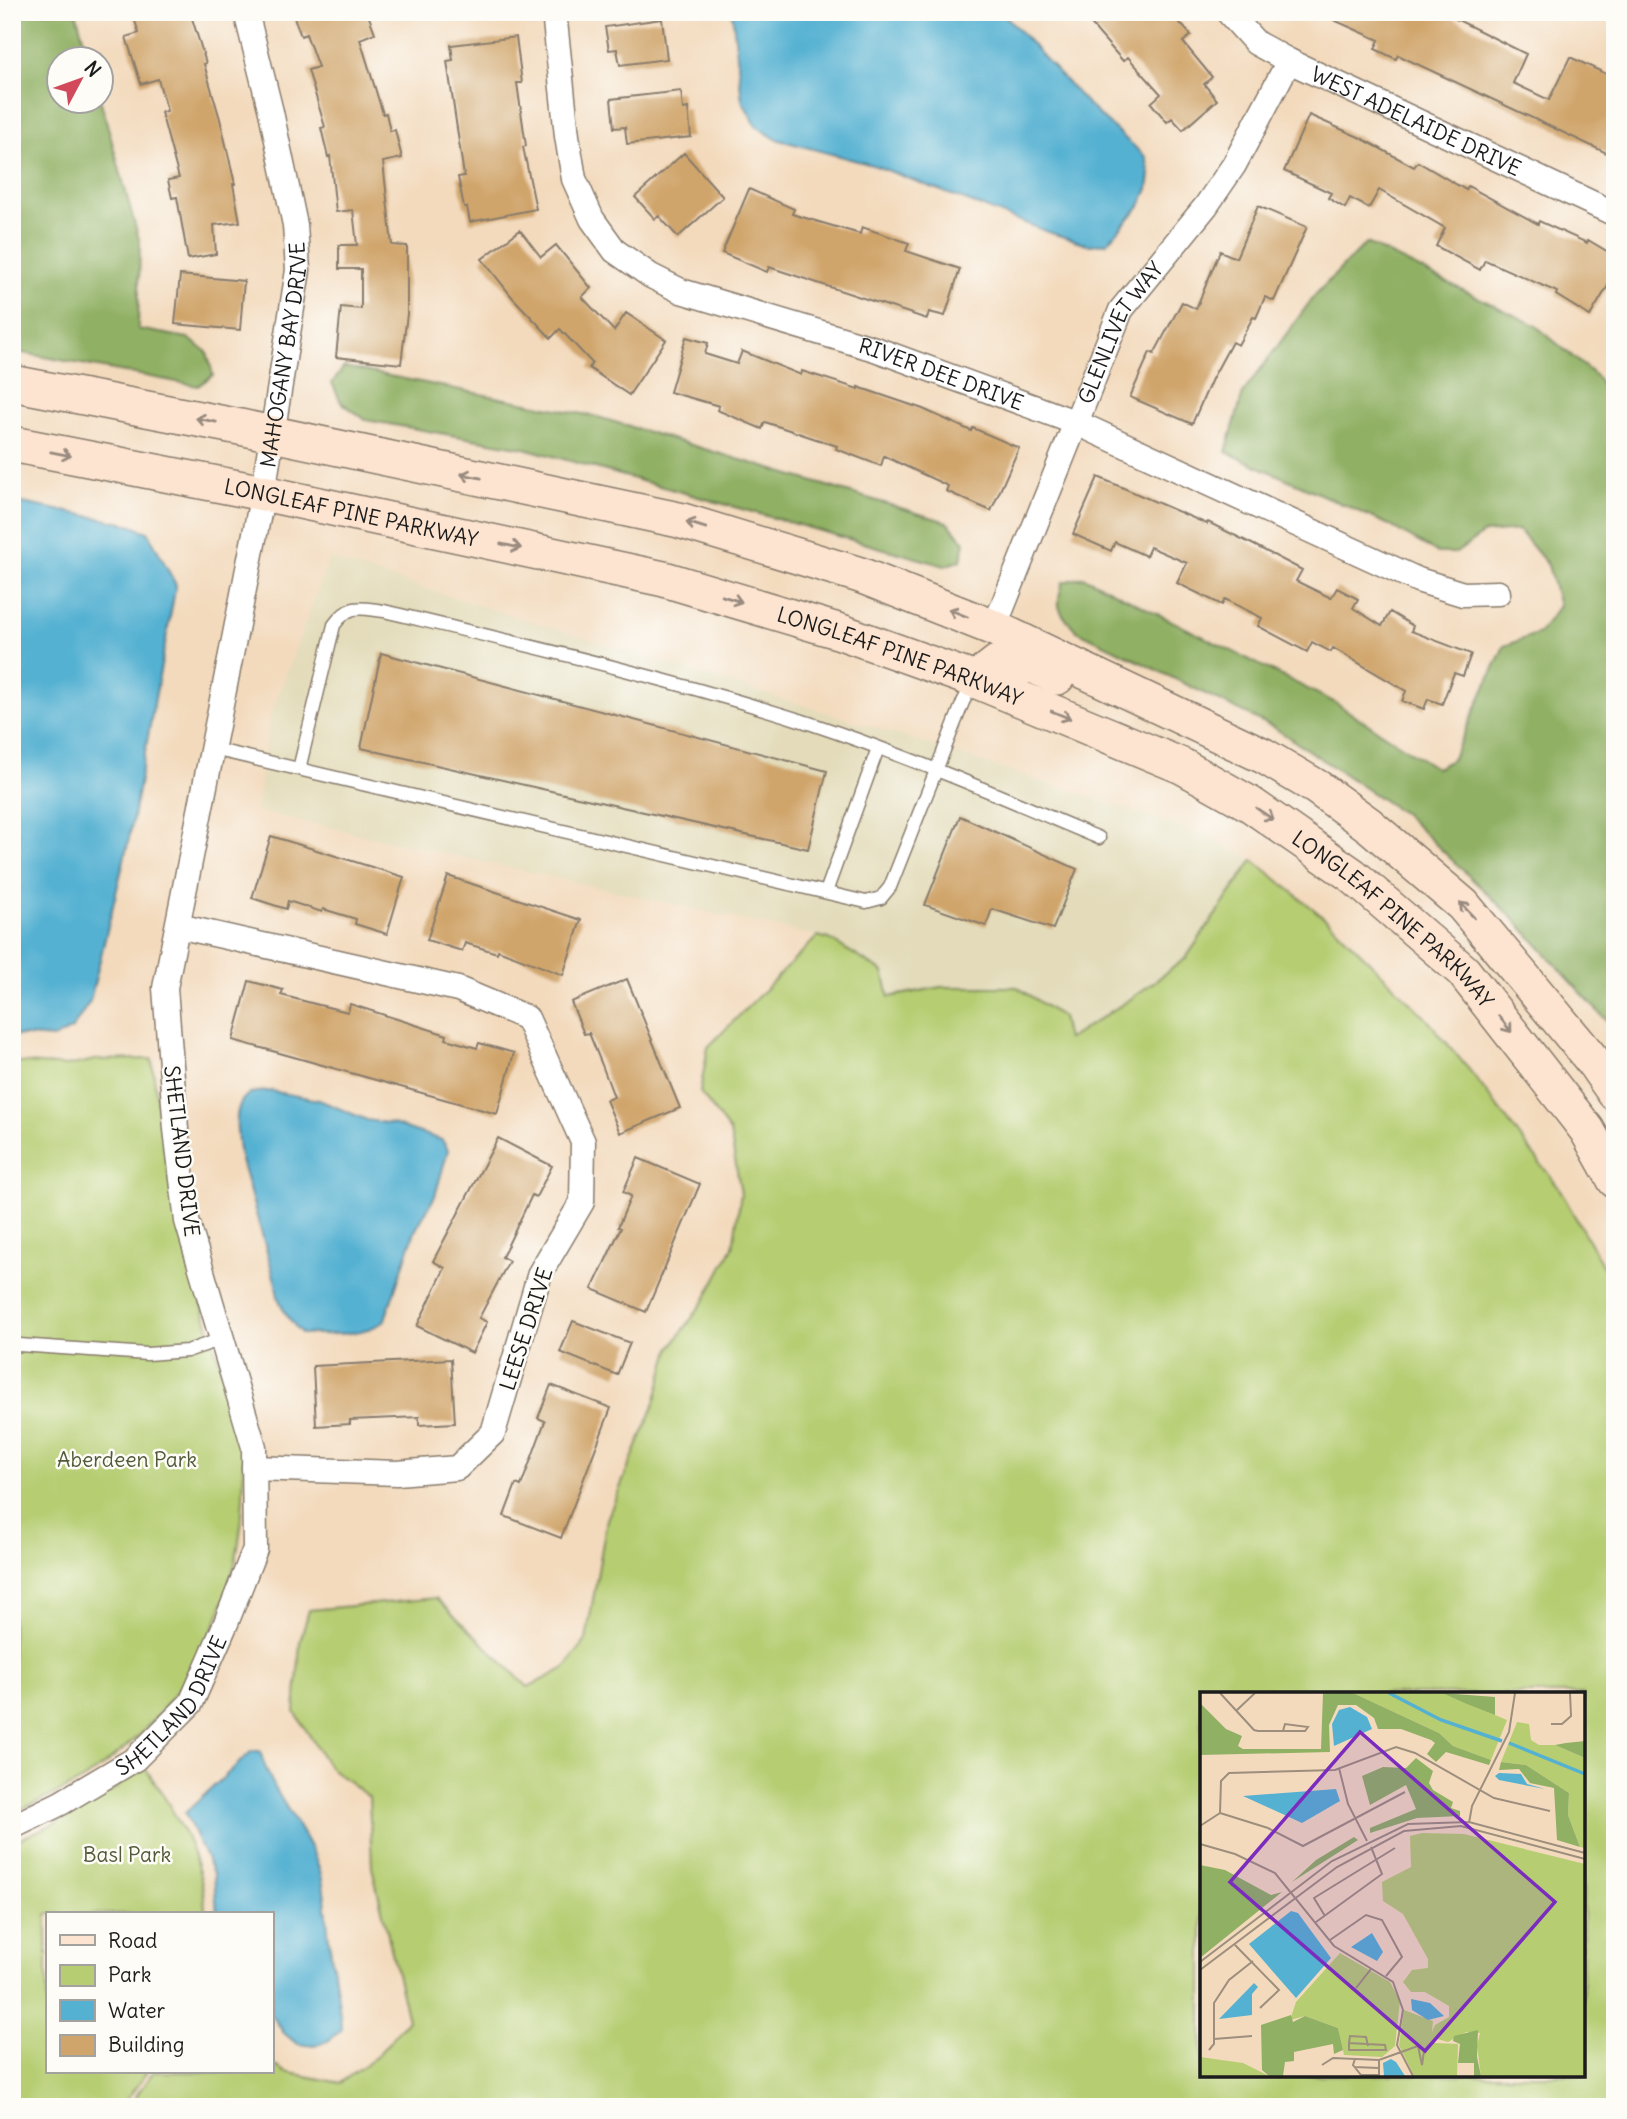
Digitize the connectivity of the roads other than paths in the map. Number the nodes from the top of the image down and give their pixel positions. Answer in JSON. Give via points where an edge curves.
{"nodes":[{"id":1,"x":246,"y":12,"type":"edge"},
{"id":2,"x":554,"y":12,"type":"edge"},
{"id":3,"x":1228,"y":12,"type":"edge"},
{"id":4,"x":1289,"y":61,"type":"junction"},
{"id":5,"x":1615,"y":214,"type":"edge"},
{"id":6,"x":12,"y":383,"type":"edge"},
{"id":7,"x":1077,"y":423,"type":"junction"},
{"id":8,"x":272,"y":435,"type":"junction"},
{"id":9,"x":12,"y":444,"type":"edge"},
{"id":10,"x":263,"y":493,"type":"junction"},
{"id":11,"x":1498,"y":593,"type":"dead end"},
{"id":12,"x":993,"y":628,"type":"junction"},
{"id":13,"x":975,"y":680,"type":"junction"},
{"id":14,"x":878,"y":748,"type":"junction"},
{"id":15,"x":213,"y":749,"type":"junction"},
{"id":16,"x":1264,"y":756,"type":"junction"},
{"id":17,"x":299,"y":769,"type":"junction"},
{"id":18,"x":937,"y":769,"type":"junction"},
{"id":19,"x":1099,"y":838,"type":"dead end"},
{"id":20,"x":826,"y":892,"type":"junction"},
{"id":21,"x":177,"y":926,"type":"junction"},
{"id":22,"x":1615,"y":1093,"type":"edge"},
{"id":23,"x":1614,"y":1179,"type":"edge"},
{"id":24,"x":222,"y":1339,"type":"junction"},
{"id":25,"x":19,"y":1346,"type":"dead end"},
{"id":26,"x":254,"y":1468,"type":"junction"},
{"id":27,"x":12,"y":1827,"type":"edge"}],
"edges":[{"from":1,"to":8,"type":"street","name":"MAHOGANY BAY DRIVE","via":[[295,225],[298,271]]},
{"from":2,"to":7,"type":"street","name":"RIVER DEE DRIVE","via":[[574,179],[592,219],[615,251],[681,290],[875,349]]},
{"from":3,"to":4,"type":"street","name":"WEST ADELAIDE DRIVE","via":[[1256,43]]},
{"from":4,"to":5,"type":"street","name":"WEST ADELAIDE DRIVE"},
{"from":4,"to":7,"type":"street","name":"GLENLIVET WAY","via":[[1234,165],[1121,310]]},
{"from":8,"to":6,"type":"main road","one_way":true},
{"from":7,"to":11,"type":"street","name":"RIVER DEE DRIVE","via":[[1418,580],[1463,594]]},
{"from":7,"to":12,"type":"street","name":"GLENLIVET WAY"},
{"from":8,"to":10,"type":"street","name":"MAHOGANY BAY DRIVE"},
{"from":12,"to":8,"type":"main road","one_way":true,"via":[[860,575],[679,520]]},
{"from":9,"to":10,"type":"main road","name":"LONGLEAF PINE PARKWAY","one_way":true},
{"from":10,"to":13,"type":"main road","name":"LONGLEAF PINE PARKWAY","one_way":true,"via":[[664,579],[841,632]]},
{"from":10,"to":15,"type":"street","name":"SHETLAND DRIVE"},
{"from":12,"to":16,"type":"main road"},
{"from":13,"to":16,"type":"main road","via":[[997,663],[1035,666],[1247,767]]},
{"from":13,"to":18,"type":"lane"},
{"from":13,"to":23,"type":"main road","name":"LONGLEAF PINE PARKWAY","one_way":true,"via":[[1182,766],[1250,804],[1352,875],[1463,971],[1587,1130]]},
{"from":14,"to":17,"type":"lane","via":[[628,670],[353,607],[334,625]]},
{"from":14,"to":18,"type":"lane"},
{"from":14,"to":20,"type":"lane"},
{"from":15,"to":17,"type":"lane"},
{"from":15,"to":21,"type":"street","name":"SHETLAND DRIVE"},
{"from":22,"to":16,"type":"main road","one_way":true,"via":[[1463,905],[1368,825]]},
{"from":17,"to":20,"type":"lane"},
{"from":18,"to":19,"type":"lane"},
{"from":18,"to":20,"type":"lane","via":[[890,887],[881,898],[866,902]]},
{"from":21,"to":24,"type":"street","name":"SHETLAND DRIVE","via":[[165,988],[176,1129],[187,1221]]},
{"from":21,"to":26,"type":"street","name":"LEESE DRIVE","via":[[458,989],[527,1018],[583,1142],[582,1202],[540,1273],[493,1433],[457,1468],[397,1473]]},
{"from":24,"to":25,"type":"lane","via":[[187,1351],[147,1354]]},
{"from":24,"to":26,"type":"street","name":"SHETLAND DRIVE","via":[[254,1447]]},
{"from":26,"to":27,"type":"street","name":"SHETLAND DRIVE","via":[[254,1549],[191,1703],[135,1759]]}]}
